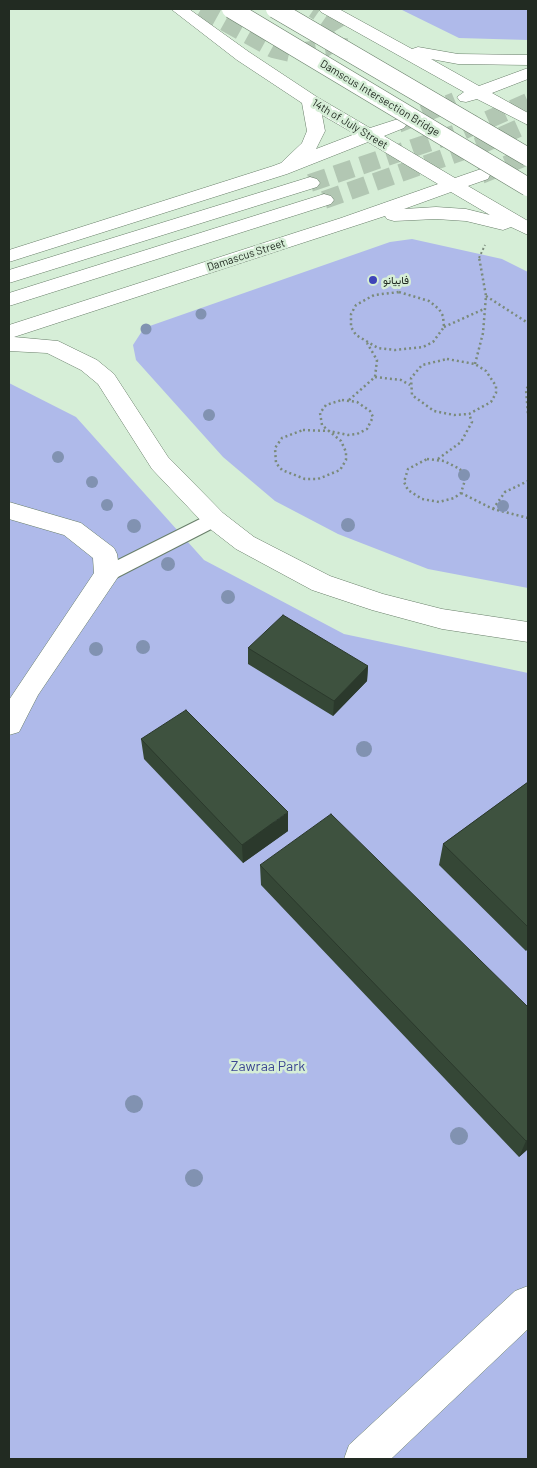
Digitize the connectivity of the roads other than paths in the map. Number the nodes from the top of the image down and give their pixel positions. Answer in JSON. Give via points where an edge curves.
{"nodes":[{"id":1,"x":178,"y":9,"type":"edge"},
{"id":2,"x":231,"y":9,"type":"edge"},
{"id":3,"x":275,"y":9,"type":"edge"},
{"id":4,"x":327,"y":9,"type":"edge"},
{"id":5,"x":398,"y":48,"type":"junction"},
{"id":6,"x":528,"y":60,"type":"edge"},
{"id":7,"x":528,"y":73,"type":"edge"},
{"id":8,"x":477,"y":93,"type":"junction"},
{"id":9,"x":310,"y":101,"type":"junction"},
{"id":10,"x":455,"y":102,"type":"tunnel mouth"},
{"id":11,"x":528,"y":120,"type":"edge"},
{"id":12,"x":398,"y":124,"type":"tunnel mouth"},
{"id":13,"x":368,"y":135,"type":"junction"},
{"id":14,"x":528,"y":157,"type":"edge"},
{"id":15,"x":280,"y":170,"type":"junction"},
{"id":16,"x":481,"y":175,"type":"tunnel mouth"},
{"id":17,"x":310,"y":182,"type":"tunnel mouth"},
{"id":18,"x":452,"y":185,"type":"junction"},
{"id":19,"x":528,"y":187,"type":"edge"},
{"id":20,"x":324,"y":200,"type":"tunnel mouth"},
{"id":21,"x":348,"y":222,"type":"junction"},
{"id":22,"x":528,"y":230,"type":"edge"},
{"id":23,"x":9,"y":256,"type":"edge"},
{"id":24,"x":9,"y":277,"type":"edge"},
{"id":25,"x":9,"y":300,"type":"edge"},
{"id":26,"x":9,"y":332,"type":"edge"},
{"id":27,"x":9,"y":344,"type":"edge"},
{"id":28,"x":9,"y":511,"type":"edge"},
{"id":29,"x":214,"y":519,"type":"junction"},
{"id":30,"x":107,"y":574,"type":"junction"},
{"id":31,"x":528,"y":632,"type":"edge"},
{"id":32,"x":9,"y":724,"type":"edge"},
{"id":33,"x":528,"y":1304,"type":"edge"},
{"id":34,"x":363,"y":1459,"type":"edge"}],
"edges":[{"from":1,"to":9,"type":"main road","name":"14th of July Street"},
{"from":2,"to":19,"type":"main road","name":"Damscus Intersection Bridge","bridge":true},
{"from":3,"to":14,"type":"main road","name":"Damscus Intersection Bridge","bridge":true},
{"from":4,"to":5,"type":"main road"},
{"from":5,"to":6,"type":"main road","via":[[458,58]]},
{"from":5,"to":8,"type":"main road"},
{"from":7,"to":8,"type":"main road"},
{"from":8,"to":10,"type":"main road"},
{"from":8,"to":11,"type":"main road"},
{"from":9,"to":13,"type":"main road","name":"14th of July Street"},
{"from":9,"to":15,"type":"main road","via":[[316,130],[310,145]]},
{"from":12,"to":13,"type":"main road"},
{"from":13,"to":15,"type":"main road"},
{"from":13,"to":18,"type":"main road","name":"14th of July Street"},
{"from":15,"to":23,"type":"main road"},
{"from":16,"to":18,"type":"main road","name":"Damascus Street"},
{"from":17,"to":24,"type":"main road"},
{"from":18,"to":21,"type":"main road","name":"Damascus Street"},
{"from":18,"to":22,"type":"main road","name":"14th of July Street"},
{"from":20,"to":25,"type":"main road"},
{"from":21,"to":22,"type":"main road","via":[[436,213],[466,215]]},
{"from":21,"to":26,"type":"main road","name":"Damascus Street"},
{"from":27,"to":29,"type":"main road","via":[[50,346],[90,365],[106,380],[160,463]]},
{"from":28,"to":30,"type":"main road","via":[[72,529],[105,554]]},
{"from":29,"to":30,"type":"lane"},
{"from":29,"to":31,"type":"main road","via":[[245,543],[321,583],[442,619]]},
{"from":30,"to":32,"type":"main road"},
{"from":33,"to":34,"type":"main road"}]}
